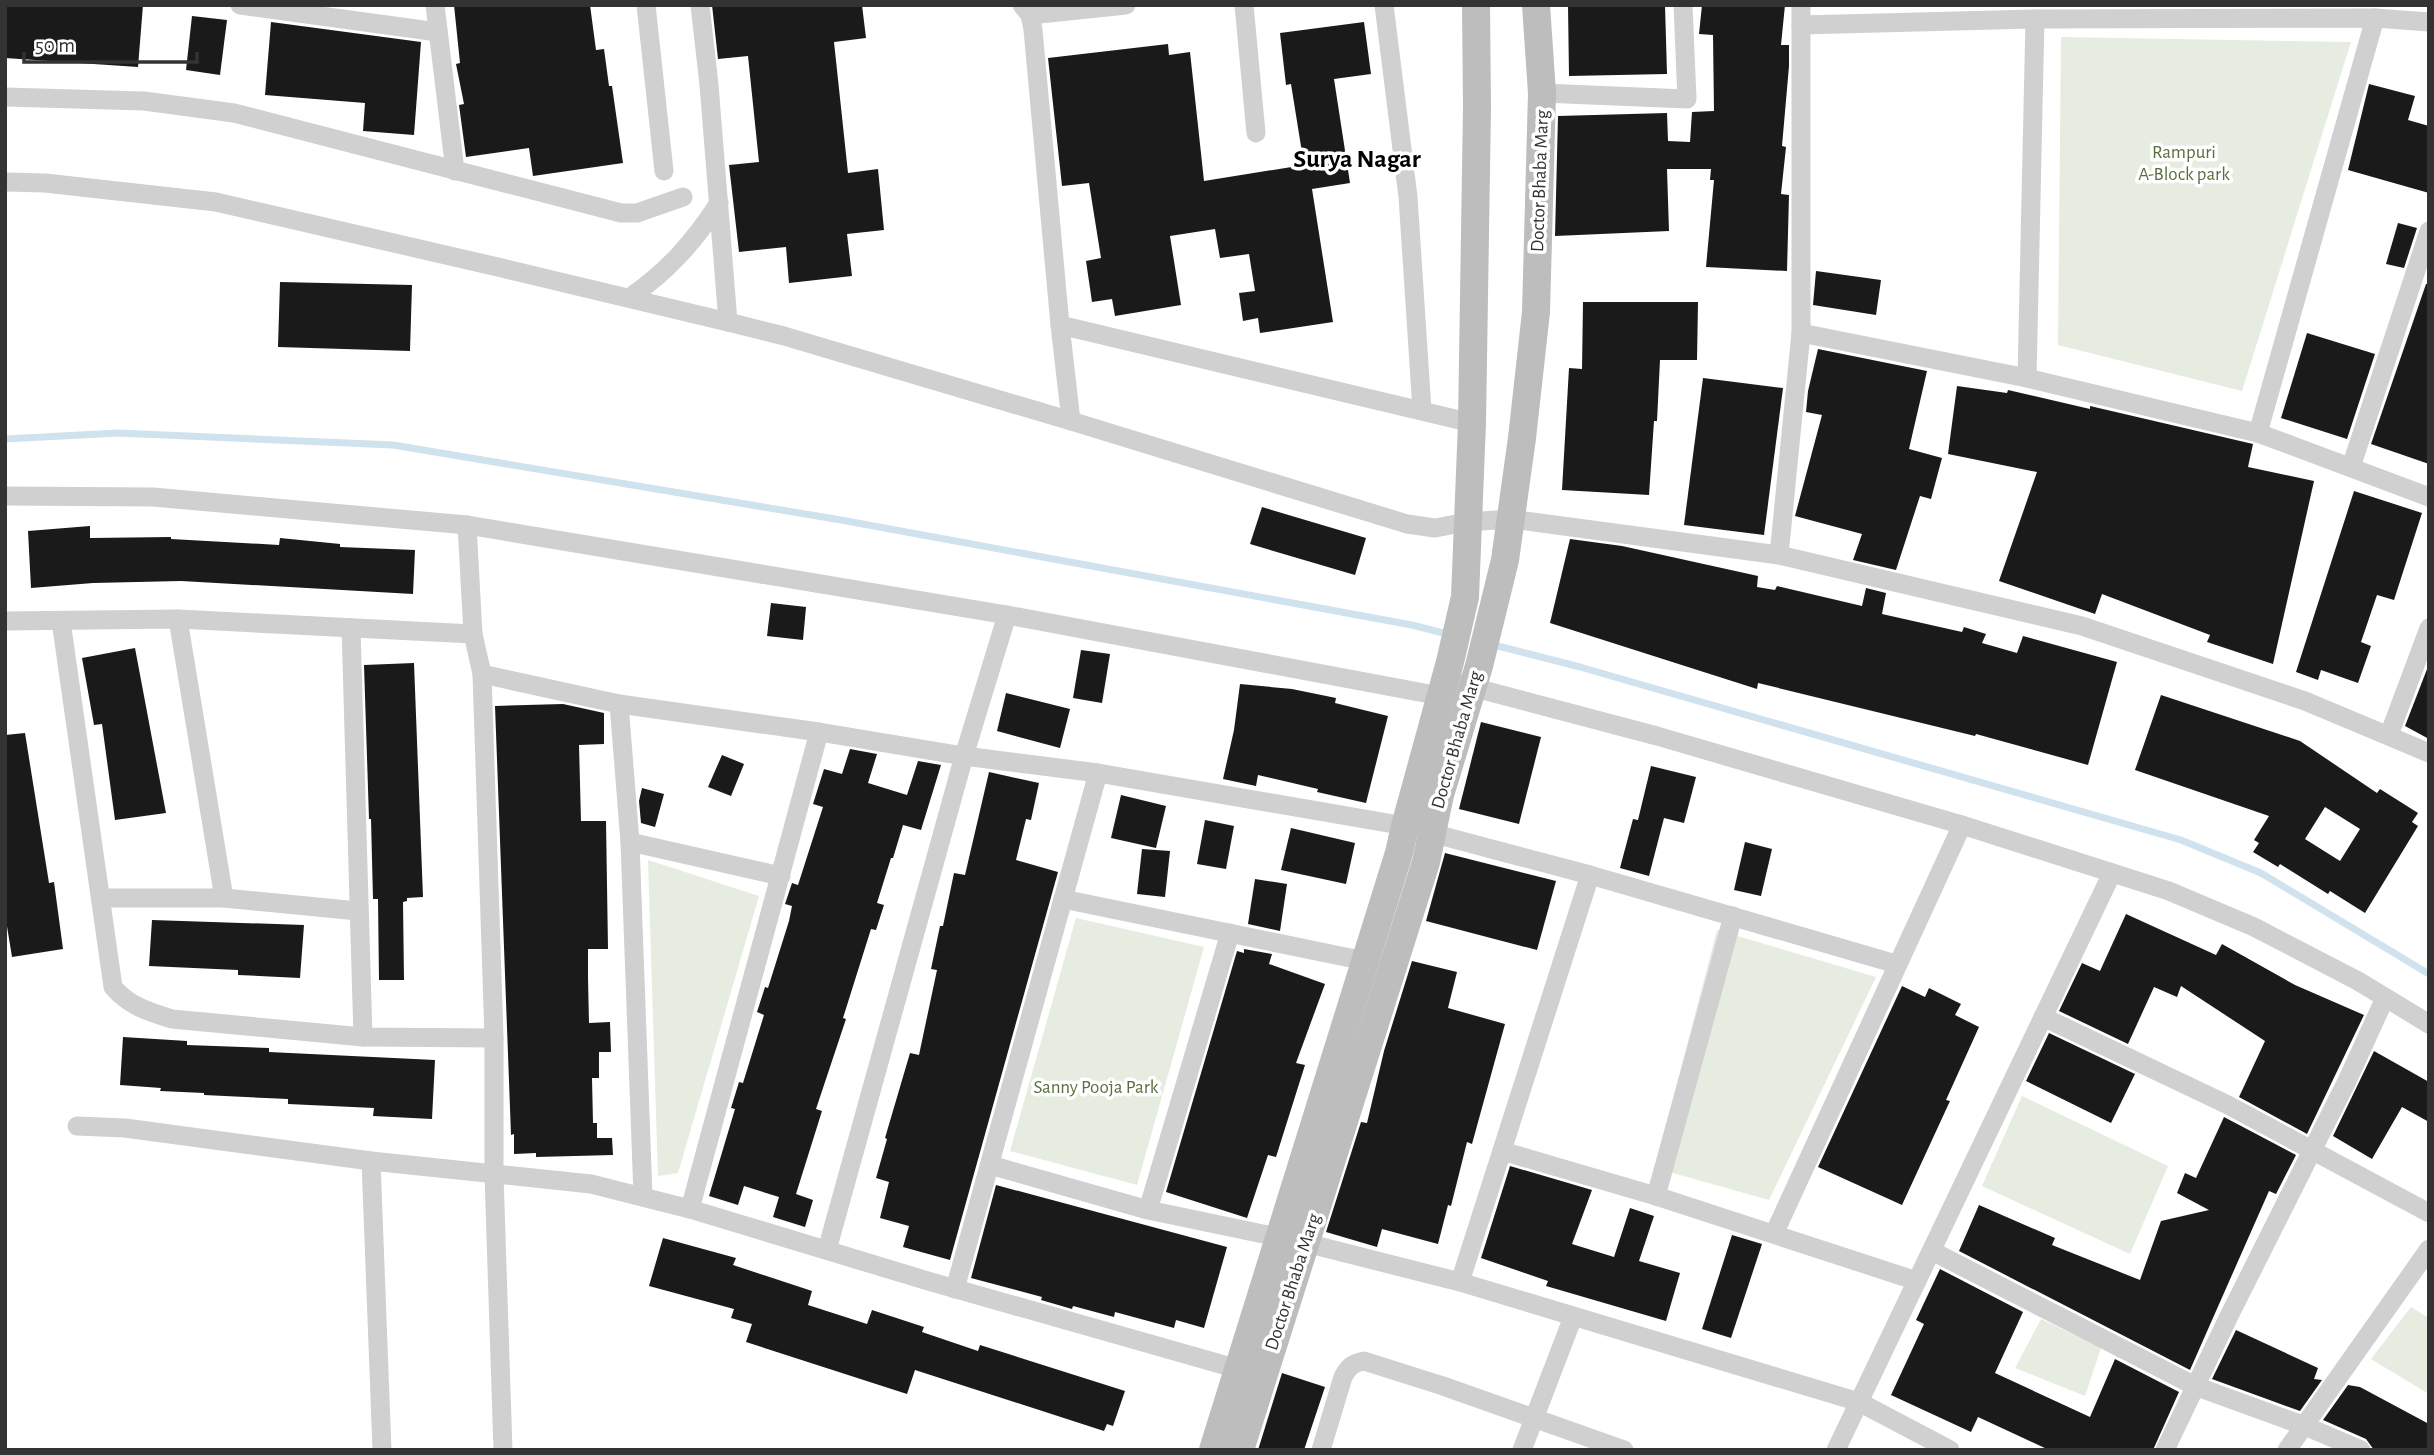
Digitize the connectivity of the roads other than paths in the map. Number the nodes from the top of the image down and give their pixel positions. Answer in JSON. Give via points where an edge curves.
{"nodes":[{"id":1,"x":240,"y":5,"type":"edge"},
{"id":2,"x":435,"y":5,"type":"edge"},
{"id":3,"x":646,"y":5,"type":"edge"},
{"id":4,"x":700,"y":5,"type":"edge"},
{"id":5,"x":1244,"y":5,"type":"edge"},
{"id":6,"x":1384,"y":5,"type":"edge"},
{"id":7,"x":1476,"y":5,"type":"edge"},
{"id":8,"x":1536,"y":5,"type":"edge"},
{"id":9,"x":1683,"y":5,"type":"edge"},
{"id":10,"x":1119,"y":6,"type":"edge"},
{"id":11,"x":1026,"y":10,"type":"edge"},
{"id":12,"x":1801,"y":15,"type":"edge"},
{"id":13,"x":2375,"y":18,"type":"junction"},
{"id":14,"x":2035,"y":19,"type":"junction"},
{"id":15,"x":2429,"y":22,"type":"edge"},
{"id":16,"x":438,"y":32,"type":"junction"},
{"id":17,"x":1542,"y":93,"type":"junction"},
{"id":18,"x":5,"y":97,"type":"edge"},
{"id":19,"x":1256,"y":133,"type":"dead end"},
{"id":20,"x":455,"y":171,"type":"junction"},
{"id":21,"x":664,"y":171,"type":"dead end"},
{"id":22,"x":5,"y":182,"type":"edge"},
{"id":23,"x":683,"y":197,"type":"dead end"},
{"id":24,"x":719,"y":204,"type":"junction"},
{"id":25,"x":2429,"y":231,"type":"edge"},
{"id":26,"x":629,"y":298,"type":"junction"},
{"id":27,"x":728,"y":322,"type":"junction"},
{"id":28,"x":1059,"y":325,"type":"junction"},
{"id":29,"x":1801,"y":333,"type":"junction"},
{"id":30,"x":2027,"y":378,"type":"junction"},
{"id":31,"x":1422,"y":410,"type":"junction"},
{"id":32,"x":1071,"y":421,"type":"junction"},
{"id":33,"x":1472,"y":423,"type":"junction"},
{"id":34,"x":2258,"y":433,"type":"junction"},
{"id":35,"x":2351,"y":467,"type":"junction"},
{"id":36,"x":5,"y":496,"type":"edge"},
{"id":37,"x":2429,"y":498,"type":"edge"},
{"id":38,"x":1511,"y":519,"type":"junction"},
{"id":39,"x":1467,"y":522,"type":"junction"},
{"id":40,"x":467,"y":525,"type":"junction"},
{"id":41,"x":1779,"y":555,"type":"junction"},
{"id":42,"x":1007,"y":615,"type":"junction"},
{"id":43,"x":178,"y":619,"type":"junction"},
{"id":44,"x":5,"y":621,"type":"edge"},
{"id":45,"x":61,"y":621,"type":"junction"},
{"id":46,"x":351,"y":628,"type":"junction"},
{"id":47,"x":2429,"y":628,"type":"edge"},
{"id":48,"x":473,"y":634,"type":"junction"},
{"id":49,"x":482,"y":674,"type":"junction"},
{"id":50,"x":1459,"y":682,"type":"junction"},
{"id":51,"x":619,"y":704,"type":"junction"},
{"id":52,"x":819,"y":732,"type":"junction"},
{"id":53,"x":2389,"y":735,"type":"junction"},
{"id":54,"x":2429,"y":753,"type":"edge"},
{"id":55,"x":964,"y":756,"type":"junction"},
{"id":56,"x":1098,"y":773,"type":"junction"},
{"id":57,"x":1962,"y":825,"type":"junction"},
{"id":58,"x":1418,"y":830,"type":"junction"},
{"id":59,"x":630,"y":842,"type":"junction"},
{"id":60,"x":2112,"y":873,"type":"junction"},
{"id":61,"x":1590,"y":875,"type":"junction"},
{"id":62,"x":781,"y":876,"type":"junction"},
{"id":63,"x":101,"y":898,"type":"junction"},
{"id":64,"x":224,"y":898,"type":"junction"},
{"id":65,"x":1063,"y":899,"type":"junction"},
{"id":66,"x":358,"y":911,"type":"junction"},
{"id":67,"x":1733,"y":916,"type":"junction"},
{"id":68,"x":1230,"y":933,"type":"junction"},
{"id":69,"x":1365,"y":961,"type":"junction"},
{"id":70,"x":1896,"y":964,"type":"junction"},
{"id":71,"x":2385,"y":998,"type":"junction"},
{"id":72,"x":2043,"y":1017,"type":"junction"},
{"id":73,"x":2429,"y":1024,"type":"edge"},
{"id":74,"x":363,"y":1037,"type":"junction"},
{"id":75,"x":494,"y":1038,"type":"junction"},
{"id":76,"x":77,"y":1126,"type":"dead end"},
{"id":77,"x":2313,"y":1149,"type":"junction"},
{"id":78,"x":1502,"y":1151,"type":"junction"},
{"id":79,"x":371,"y":1161,"type":"junction"},
{"id":80,"x":990,"y":1165,"type":"junction"},
{"id":81,"x":494,"y":1175,"type":"junction"},
{"id":82,"x":643,"y":1196,"type":"junction"},
{"id":83,"x":1656,"y":1196,"type":"junction"},
{"id":84,"x":690,"y":1209,"type":"junction"},
{"id":85,"x":1148,"y":1210,"type":"junction"},
{"id":86,"x":2429,"y":1213,"type":"edge"},
{"id":87,"x":1774,"y":1234,"type":"junction"},
{"id":88,"x":1277,"y":1238,"type":"junction"},
{"id":89,"x":1306,"y":1243,"type":"junction"},
{"id":90,"x":2429,"y":1249,"type":"edge"},
{"id":91,"x":827,"y":1250,"type":"junction"},
{"id":92,"x":1932,"y":1251,"type":"junction"},
{"id":93,"x":1917,"y":1281,"type":"junction"},
{"id":94,"x":1461,"y":1282,"type":"junction"},
{"id":95,"x":955,"y":1289,"type":"junction"},
{"id":96,"x":1573,"y":1317,"type":"junction"},
{"id":97,"x":1238,"y":1368,"type":"junction"},
{"id":98,"x":2194,"y":1386,"type":"junction"},
{"id":99,"x":1859,"y":1402,"type":"junction"},
{"id":100,"x":1533,"y":1419,"type":"junction"},
{"id":101,"x":2305,"y":1426,"type":"junction"},
{"id":102,"x":1921,"y":1443,"type":"edge"},
{"id":103,"x":382,"y":1450,"type":"edge"},
{"id":104,"x":503,"y":1450,"type":"edge"},
{"id":105,"x":1213,"y":1450,"type":"edge"},
{"id":106,"x":1240,"y":1450,"type":"edge"},
{"id":107,"x":1321,"y":1450,"type":"edge"},
{"id":108,"x":1522,"y":1450,"type":"edge"},
{"id":109,"x":1624,"y":1450,"type":"edge"},
{"id":110,"x":1836,"y":1450,"type":"edge"},
{"id":111,"x":1950,"y":1450,"type":"edge"},
{"id":112,"x":2165,"y":1450,"type":"edge"},
{"id":113,"x":2287,"y":1450,"type":"edge"},
{"id":114,"x":2361,"y":1450,"type":"edge"}],
"edges":[{"from":1,"to":16,"type":"street"},
{"from":2,"to":16,"type":"street"},
{"from":3,"to":21,"type":"street"},
{"from":4,"to":24,"type":"street"},
{"from":5,"to":19,"type":"street"},
{"from":6,"to":31,"type":"street","via":[[1408,197]]},
{"from":7,"to":33,"type":"street","name":"Doctor Bhaba Marg"},
{"from":8,"to":17,"type":"street","name":"Doctor Bhaba Marg"},
{"from":9,"to":17,"type":"street","via":[[1687,99]]},
{"from":10,"to":11,"type":"street"},
{"from":11,"to":28,"type":"street","via":[[1033,30]]},
{"from":12,"to":14,"type":"street"},
{"from":12,"to":29,"type":"street"},
{"from":13,"to":14,"type":"street"},
{"from":13,"to":15,"type":"street"},
{"from":13,"to":34,"type":"street"},
{"from":14,"to":30,"type":"street"},
{"from":16,"to":20,"type":"street"},
{"from":17,"to":38,"type":"street","name":"Doctor Bhaba Marg","via":[[1536,312]]},
{"from":18,"to":20,"type":"street","via":[[186,105],[281,124]]},
{"from":20,"to":23,"type":"street","via":[[621,213],[638,214]]},
{"from":22,"to":26,"type":"street","via":[[216,202]]},
{"from":24,"to":26,"type":"street","via":[[674,262]]},
{"from":24,"to":27,"type":"street"},
{"from":25,"to":35,"type":"street"},
{"from":26,"to":27,"type":"street"},
{"from":27,"to":32,"type":"street"},
{"from":28,"to":31,"type":"street"},
{"from":28,"to":32,"type":"street"},
{"from":29,"to":30,"type":"street"},
{"from":29,"to":41,"type":"street"},
{"from":30,"to":34,"type":"street"},
{"from":31,"to":33,"type":"street"},
{"from":32,"to":39,"type":"street","via":[[1407,524],[1435,528]]},
{"from":33,"to":39,"type":"street","name":"Doctor Bhaba Marg"},
{"from":34,"to":35,"type":"street"},
{"from":35,"to":37,"type":"street"},
{"from":36,"to":40,"type":"street","via":[[153,497]]},
{"from":38,"to":39,"type":"street"},
{"from":38,"to":41,"type":"street"},
{"from":38,"to":50,"type":"street","name":"Doctor Bhaba Marg","via":[[1492,610]]},
{"from":39,"to":50,"type":"street","name":"Doctor Bhaba Marg"},
{"from":40,"to":42,"type":"street"},
{"from":40,"to":48,"type":"street"},
{"from":41,"to":53,"type":"street","via":[[2082,626],[2305,701]]},
{"from":42,"to":50,"type":"street"},
{"from":42,"to":55,"type":"street"},
{"from":43,"to":45,"type":"street"},
{"from":43,"to":46,"type":"street"},
{"from":43,"to":64,"type":"street"},
{"from":44,"to":45,"type":"street"},
{"from":45,"to":63,"type":"street"},
{"from":46,"to":48,"type":"street"},
{"from":46,"to":66,"type":"street"},
{"from":47,"to":53,"type":"street"},
{"from":48,"to":49,"type":"street"},
{"from":49,"to":51,"type":"street"},
{"from":49,"to":75,"type":"street"},
{"from":50,"to":57,"type":"street"},
{"from":50,"to":58,"type":"street","name":"Doctor Bhaba Marg"},
{"from":51,"to":52,"type":"street"},
{"from":51,"to":59,"type":"street"},
{"from":52,"to":55,"type":"street"},
{"from":52,"to":62,"type":"street"},
{"from":53,"to":54,"type":"street"},
{"from":55,"to":56,"type":"street"},
{"from":55,"to":91,"type":"street"},
{"from":56,"to":58,"type":"street"},
{"from":56,"to":65,"type":"street"},
{"from":57,"to":60,"type":"street"},
{"from":57,"to":70,"type":"street"},
{"from":58,"to":61,"type":"street"},
{"from":58,"to":69,"type":"street","name":"Doctor Bhaba Marg","via":[[1399,853]]},
{"from":58,"to":89,"type":"street","name":"Doctor Bhaba Marg","via":[[1426,862]]},
{"from":59,"to":62,"type":"street"},
{"from":59,"to":82,"type":"street"},
{"from":60,"to":71,"type":"street","via":[[2254,927]]},
{"from":60,"to":72,"type":"street"},
{"from":61,"to":67,"type":"street"},
{"from":61,"to":78,"type":"street"},
{"from":62,"to":84,"type":"street"},
{"from":63,"to":64,"type":"street"},
{"from":63,"to":74,"type":"street","via":[[113,987],[134,1005],[172,1019]]},
{"from":64,"to":66,"type":"street"},
{"from":65,"to":68,"type":"street"},
{"from":65,"to":80,"type":"street"},
{"from":66,"to":74,"type":"street"},
{"from":67,"to":70,"type":"street"},
{"from":67,"to":83,"type":"street"},
{"from":68,"to":69,"type":"street"},
{"from":68,"to":85,"type":"street"},
{"from":69,"to":88,"type":"street","name":"Doctor Bhaba Marg"},
{"from":70,"to":87,"type":"street"},
{"from":71,"to":73,"type":"street"},
{"from":71,"to":77,"type":"street"},
{"from":72,"to":77,"type":"street"},
{"from":72,"to":92,"type":"street"},
{"from":74,"to":75,"type":"street"},
{"from":75,"to":81,"type":"street"},
{"from":76,"to":79,"type":"street","via":[[125,1128]]},
{"from":77,"to":86,"type":"street"},
{"from":77,"to":98,"type":"street"},
{"from":78,"to":83,"type":"street"},
{"from":78,"to":94,"type":"street"},
{"from":79,"to":81,"type":"street"},
{"from":79,"to":103,"type":"street"},
{"from":80,"to":85,"type":"street"},
{"from":80,"to":95,"type":"street"},
{"from":81,"to":82,"type":"street","via":[[591,1184]]},
{"from":81,"to":104,"type":"street"},
{"from":82,"to":84,"type":"street"},
{"from":83,"to":87,"type":"street"},
{"from":84,"to":91,"type":"street"},
{"from":85,"to":88,"type":"street"},
{"from":87,"to":93,"type":"street"},
{"from":88,"to":89,"type":"street"},
{"from":88,"to":97,"type":"street","name":"Doctor Bhaba Marg"},
{"from":89,"to":94,"type":"street"},
{"from":89,"to":106,"type":"street","name":"Doctor Bhaba Marg"},
{"from":90,"to":101,"type":"street"},
{"from":91,"to":95,"type":"street"},
{"from":92,"to":93,"type":"street"},
{"from":92,"to":98,"type":"street"},
{"from":93,"to":99,"type":"street"},
{"from":94,"to":96,"type":"street"},
{"from":95,"to":97,"type":"street"},
{"from":96,"to":99,"type":"street"},
{"from":96,"to":100,"type":"street"},
{"from":97,"to":105,"type":"street","name":"Doctor Bhaba Marg"},
{"from":98,"to":101,"type":"street"},
{"from":98,"to":112,"type":"street"},
{"from":99,"to":102,"type":"street"},
{"from":99,"to":110,"type":"street"},
{"from":100,"to":107,"type":"street","via":[[1443,1386],[1354,1363],[1343,1377]]},
{"from":100,"to":108,"type":"street"},
{"from":100,"to":109,"type":"street"},
{"from":101,"to":113,"type":"street"},
{"from":101,"to":114,"type":"street"},
{"from":102,"to":111,"type":"street"}]}
